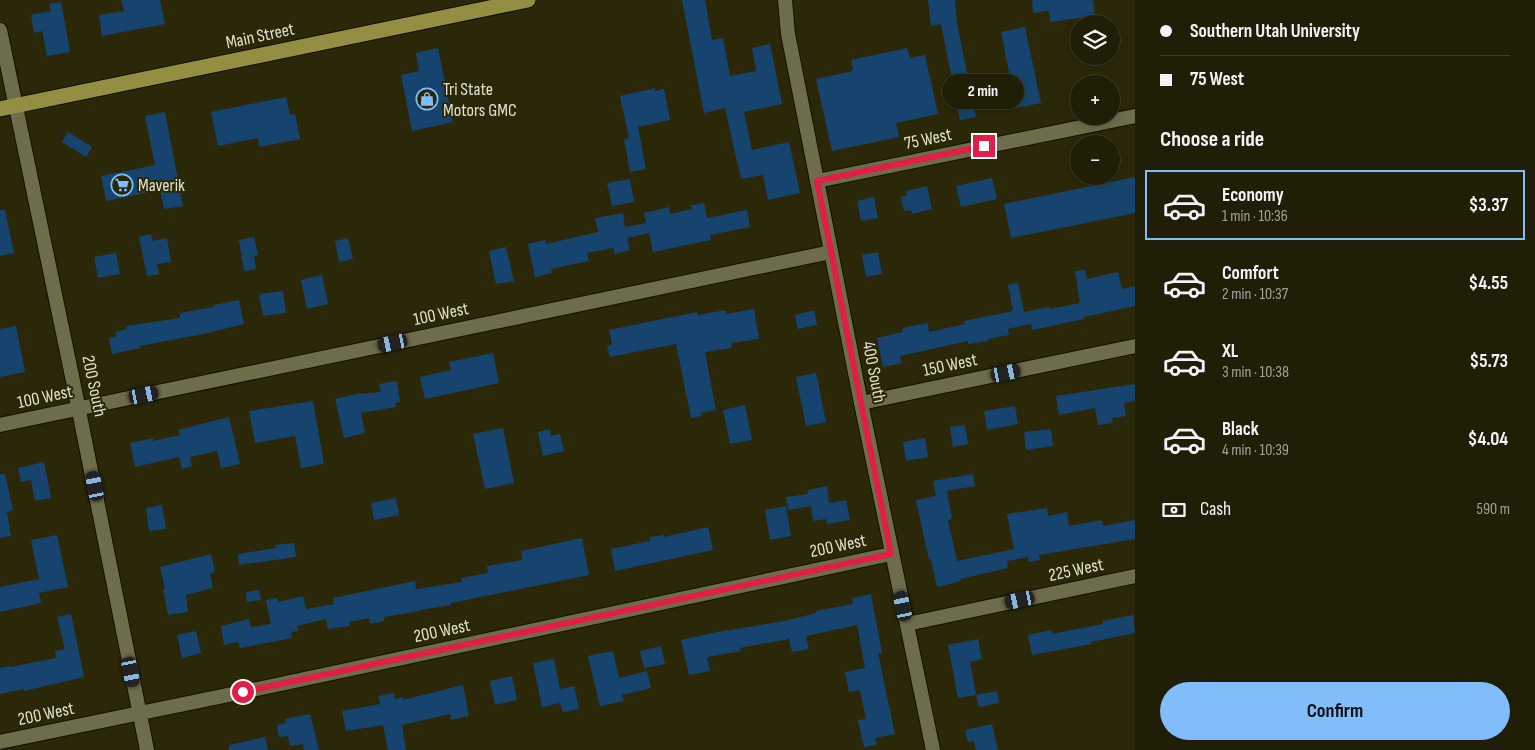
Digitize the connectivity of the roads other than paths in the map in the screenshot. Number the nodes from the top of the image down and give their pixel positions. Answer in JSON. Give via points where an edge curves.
{"nodes":[{"id":1,"x":528,"y":0,"type":"edge"},
{"id":2,"x":785,"y":0,"type":"edge"},
{"id":3,"x":0,"y":30,"type":"edge"},
{"id":4,"x":16,"y":106,"type":"junction"},
{"id":5,"x":0,"y":109,"type":"edge"},
{"id":6,"x":1135,"y":116,"type":"edge"},
{"id":7,"x":817,"y":181,"type":"junction"},
{"id":8,"x":831,"y":252,"type":"junction"},
{"id":9,"x":1135,"y":346,"type":"edge"},
{"id":10,"x":860,"y":403,"type":"junction"},
{"id":11,"x":79,"y":409,"type":"junction"},
{"id":12,"x":0,"y":425,"type":"edge"},
{"id":13,"x":891,"y":554,"type":"junction"},
{"id":14,"x":1135,"y":576,"type":"edge"},
{"id":15,"x":907,"y":624,"type":"junction"},
{"id":16,"x":140,"y":713,"type":"junction"},
{"id":17,"x":0,"y":742,"type":"edge"},
{"id":18,"x":147,"y":750,"type":"edge"},
{"id":19,"x":933,"y":750,"type":"edge"}],
"edges":[{"from":1,"to":4,"type":"main road","name":"Main Street"},
{"from":2,"to":7,"type":"street","name":"400 South","via":[[788,34]]},
{"from":3,"to":4,"type":"street","name":"200 South"},
{"from":4,"to":5,"type":"main road","name":"Main Street"},
{"from":4,"to":11,"type":"street","name":"200 South"},
{"from":6,"to":7,"type":"street","name":"75 West"},
{"from":7,"to":8,"type":"street","name":"400 South"},
{"from":8,"to":10,"type":"street","name":"400 South"},
{"from":8,"to":11,"type":"street","name":"100 West"},
{"from":9,"to":10,"type":"street","name":"150 West"},
{"from":10,"to":13,"type":"street","name":"400 South"},
{"from":11,"to":12,"type":"street","name":"100 West"},
{"from":11,"to":16,"type":"street","name":"200 South"},
{"from":13,"to":15,"type":"street","name":"400 South"},
{"from":13,"to":16,"type":"street","name":"200 West"},
{"from":14,"to":15,"type":"street","name":"225 West"},
{"from":15,"to":19,"type":"street","name":"400 South"},
{"from":16,"to":17,"type":"street","name":"200 West"},
{"from":16,"to":18,"type":"street","name":"200 South"}]}
